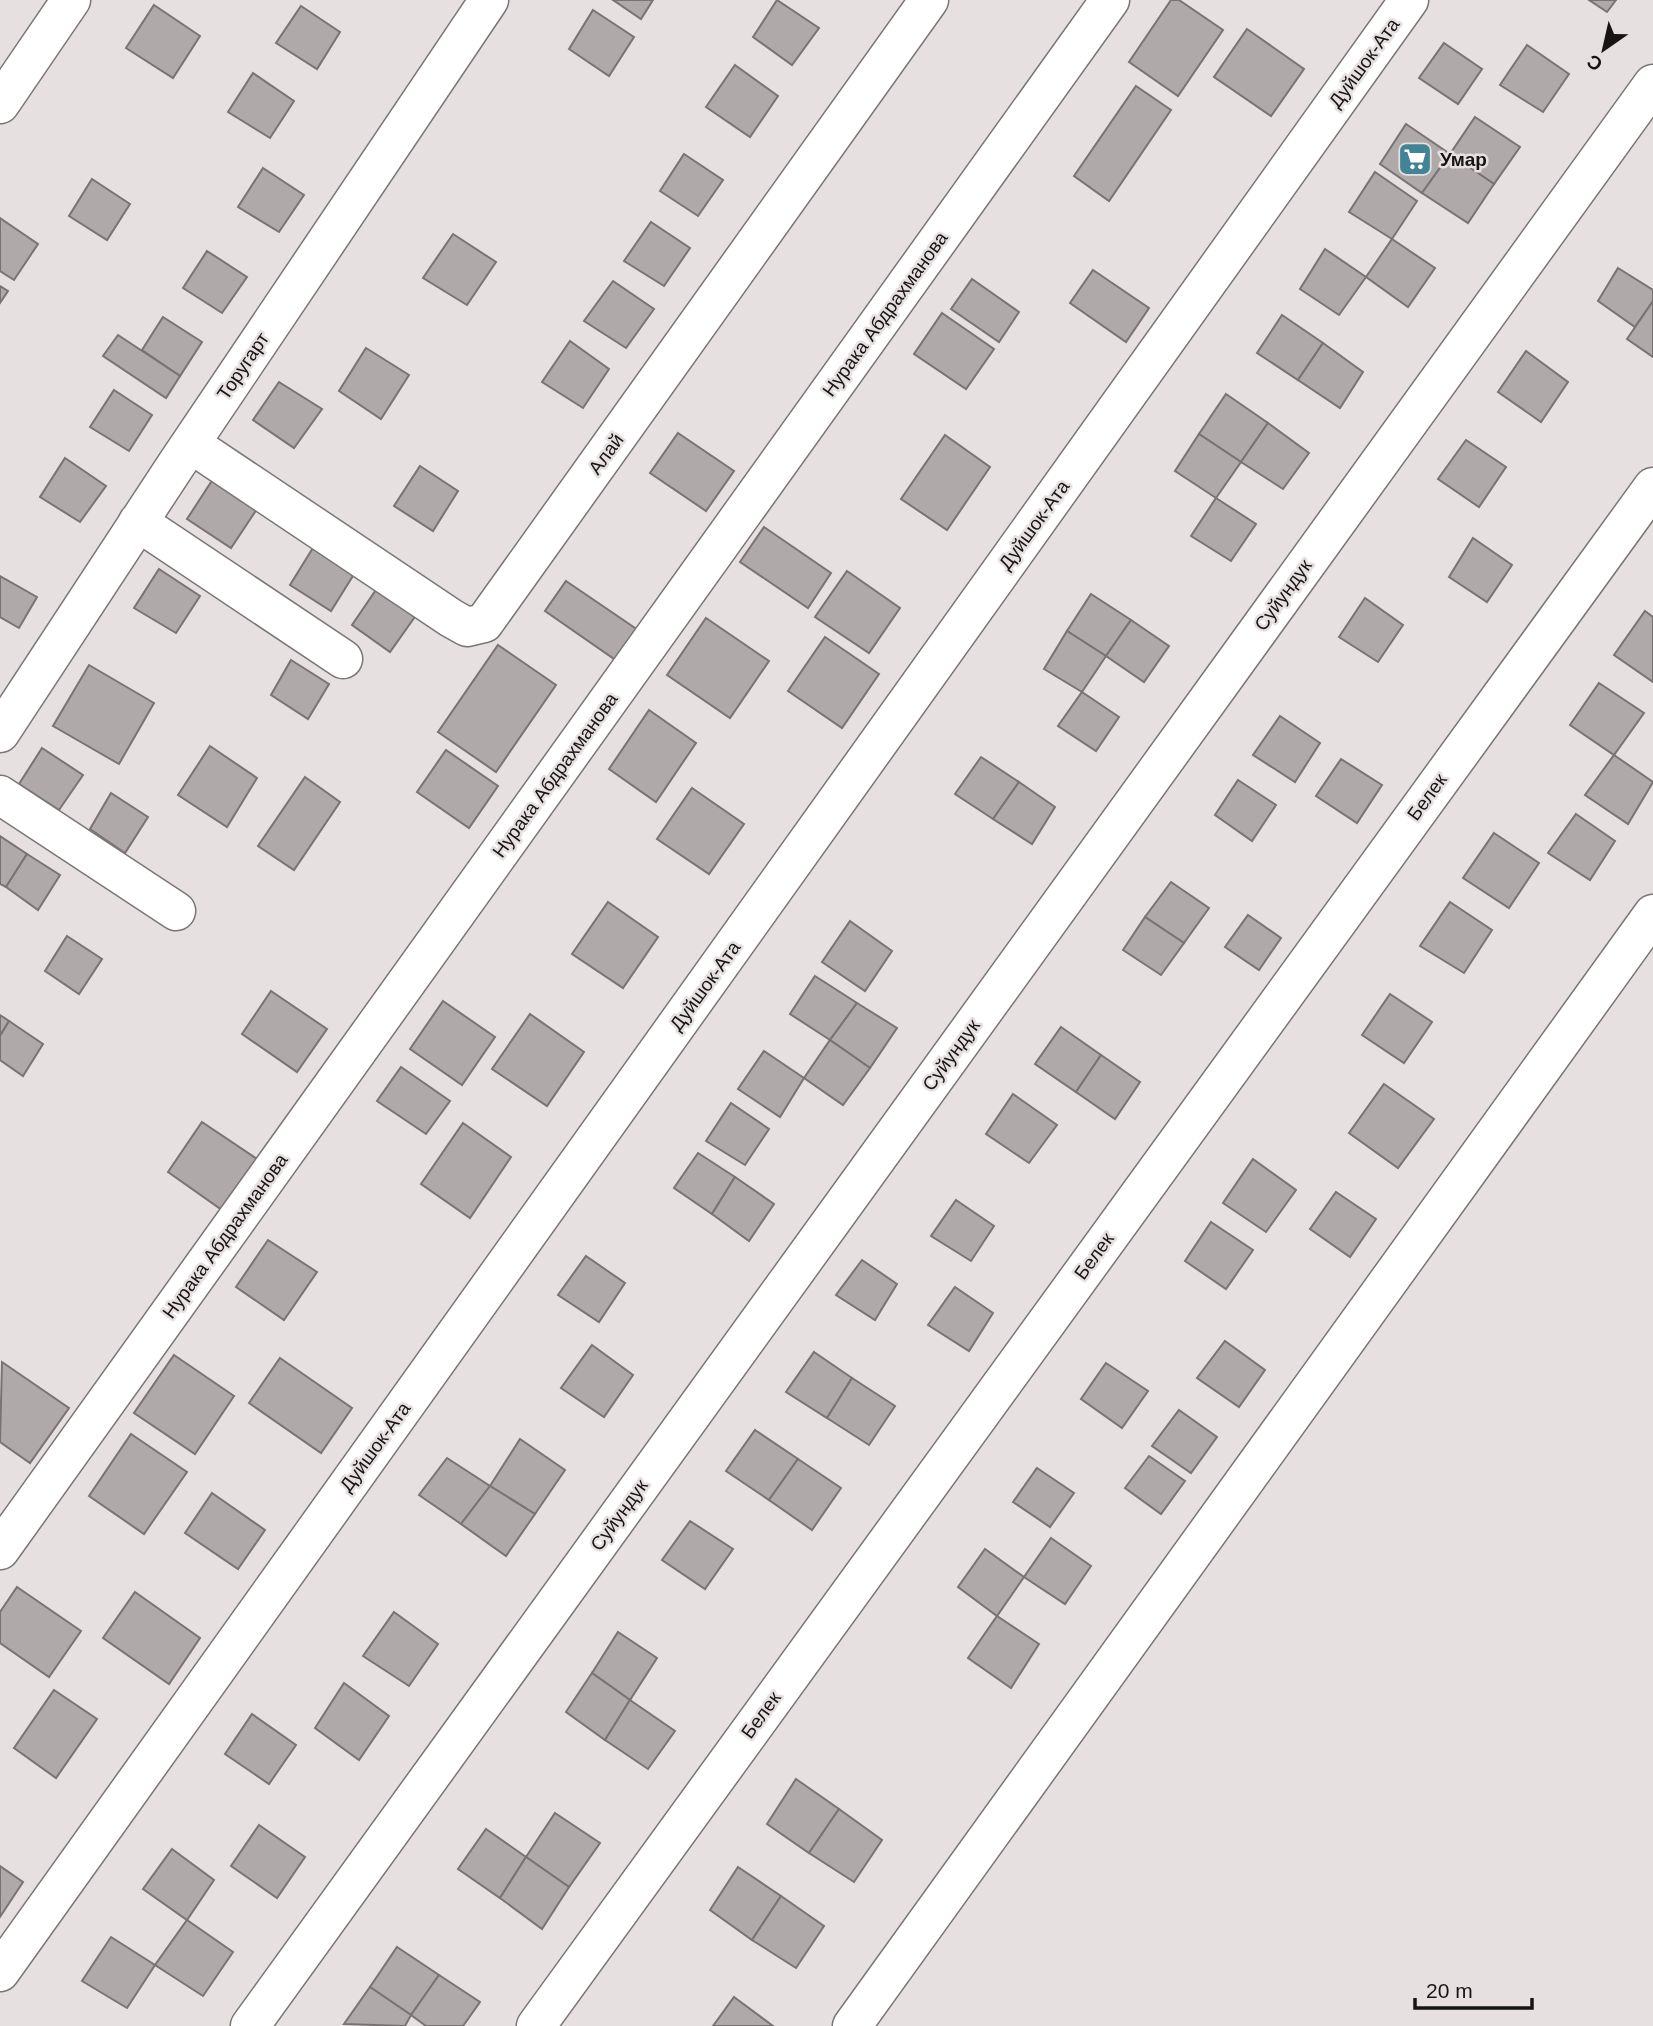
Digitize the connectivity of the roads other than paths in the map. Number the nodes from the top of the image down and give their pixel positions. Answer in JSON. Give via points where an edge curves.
{"nodes":[{"id":1,"x":71,"y":0,"type":"edge"},
{"id":2,"x":489,"y":0,"type":"edge"},
{"id":3,"x":929,"y":0,"type":"edge"},
{"id":4,"x":1110,"y":0,"type":"edge"},
{"id":5,"x":1409,"y":0,"type":"edge"},
{"id":6,"x":1653,"y":84,"type":"edge"},
{"id":7,"x":0,"y":104,"type":"edge"},
{"id":8,"x":191,"y":444,"type":"junction"},
{"id":9,"x":1653,"y":487,"type":"edge"},
{"id":10,"x":138,"y":522,"type":"junction"},
{"id":11,"x":343,"y":659,"type":"dead end"},
{"id":12,"x":0,"y":733,"type":"edge"},
{"id":13,"x":0,"y":795,"type":"edge"},
{"id":14,"x":176,"y":911,"type":"dead end"},
{"id":15,"x":1653,"y":914,"type":"edge"},
{"id":16,"x":0,"y":1550,"type":"edge"},
{"id":17,"x":0,"y":1972,"type":"edge"},
{"id":18,"x":250,"y":2026,"type":"edge"},
{"id":19,"x":536,"y":2026,"type":"edge"},
{"id":20,"x":852,"y":2026,"type":"edge"}],
"edges":[{"from":1,"to":7,"type":"street"},
{"from":2,"to":8,"type":"street","name":"Торугарт"},
{"from":3,"to":8,"type":"street","name":"Алай","via":[[484,623],[467,627],[451,618]]},
{"from":4,"to":16,"type":"street","name":"Нурака Абдрахманова"},
{"from":5,"to":17,"type":"street","name":"Дуйшок-Ата"},
{"from":6,"to":18,"type":"street","name":"Суйундук"},
{"from":8,"to":10,"type":"street","name":"Торугарт"},
{"from":9,"to":19,"type":"street","name":"Белек"},
{"from":10,"to":11,"type":"street"},
{"from":10,"to":12,"type":"street","name":"Торугарт"},
{"from":13,"to":14,"type":"street"},
{"from":15,"to":20,"type":"street"}]}
